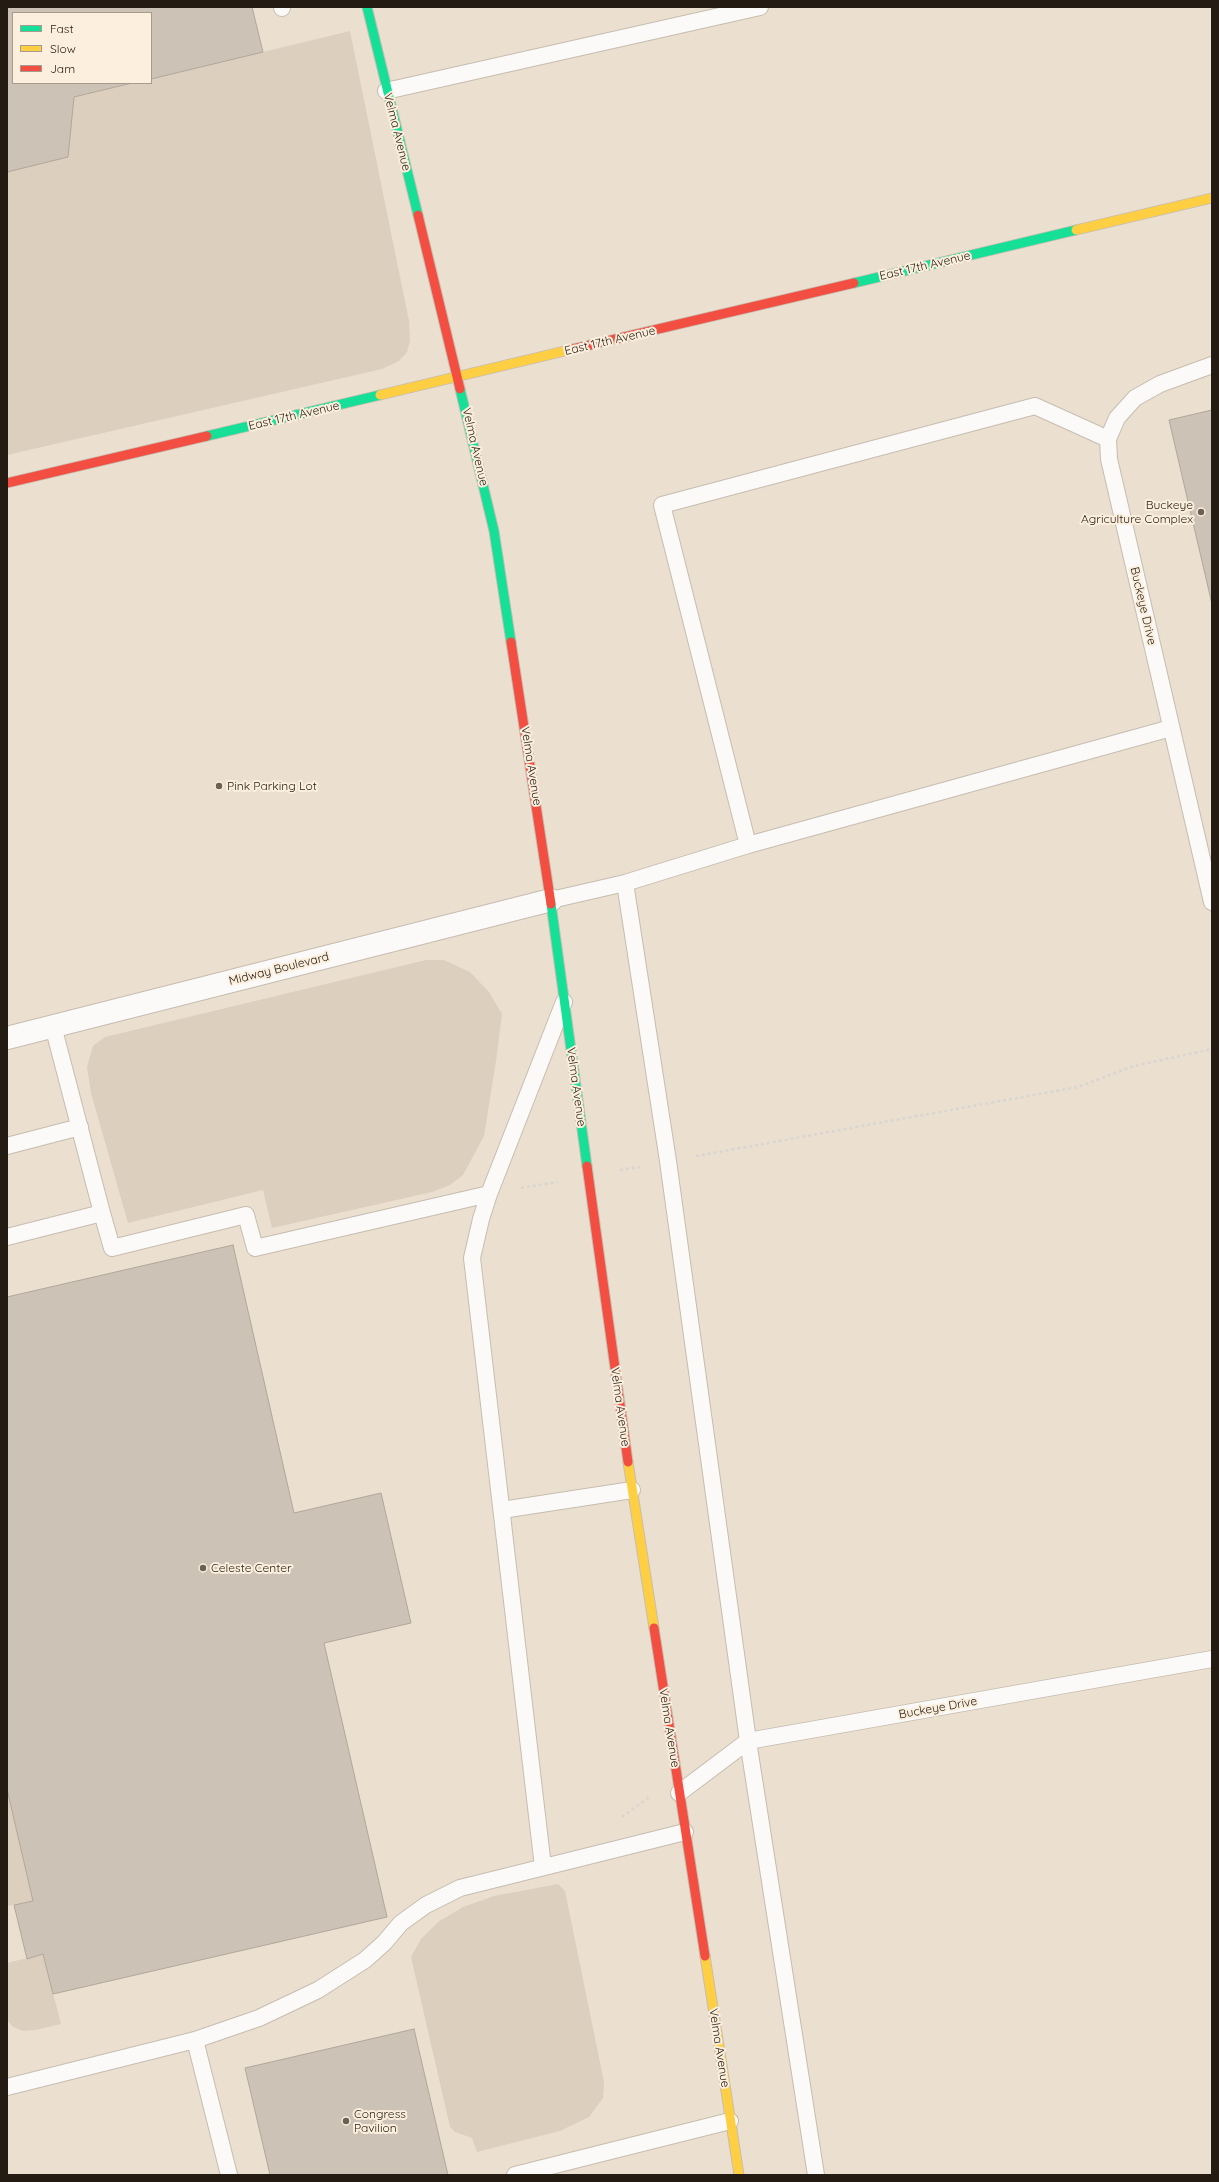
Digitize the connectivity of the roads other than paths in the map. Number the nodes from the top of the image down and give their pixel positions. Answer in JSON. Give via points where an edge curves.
{"nodes":[{"id":1,"x":367,"y":7,"type":"edge"},
{"id":2,"x":760,"y":7,"type":"edge"},
{"id":3,"x":386,"y":91,"type":"junction"},
{"id":4,"x":1212,"y":198,"type":"edge"},
{"id":5,"x":1212,"y":365,"type":"edge"},
{"id":6,"x":458,"y":377,"type":"junction"},
{"id":7,"x":1108,"y":439,"type":"junction"},
{"id":8,"x":7,"y":484,"type":"edge"},
{"id":9,"x":1171,"y":728,"type":"junction"},
{"id":10,"x":748,"y":845,"type":"junction"},
{"id":11,"x":625,"y":883,"type":"junction"},
{"id":12,"x":550,"y":900,"type":"junction"},
{"id":13,"x":1212,"y":902,"type":"edge"},
{"id":14,"x":564,"y":1002,"type":"junction"},
{"id":15,"x":53,"y":1026,"type":"junction"},
{"id":16,"x":7,"y":1038,"type":"edge"},
{"id":17,"x":80,"y":1127,"type":"junction"},
{"id":18,"x":7,"y":1146,"type":"edge"},
{"id":19,"x":489,"y":1194,"type":"junction"},
{"id":20,"x":102,"y":1213,"type":"junction"},
{"id":21,"x":7,"y":1238,"type":"edge"},
{"id":22,"x":632,"y":1490,"type":"junction"},
{"id":23,"x":502,"y":1510,"type":"junction"},
{"id":24,"x":1212,"y":1659,"type":"edge"},
{"id":25,"x":748,"y":1741,"type":"junction"},
{"id":26,"x":679,"y":1793,"type":"junction"},
{"id":27,"x":685,"y":1832,"type":"junction"},
{"id":28,"x":543,"y":1867,"type":"junction"},
{"id":29,"x":195,"y":2040,"type":"junction"},
{"id":30,"x":7,"y":2087,"type":"edge"},
{"id":31,"x":730,"y":2121,"type":"junction"},
{"id":32,"x":229,"y":2175,"type":"edge"},
{"id":33,"x":515,"y":2175,"type":"edge"},
{"id":34,"x":739,"y":2175,"type":"edge"},
{"id":35,"x":816,"y":2175,"type":"edge"}],
"edges":[{"from":1,"to":3,"type":"street","name":"Velma Avenue"},
{"from":2,"to":3,"type":"lane"},
{"from":3,"to":6,"type":"street","name":"Velma Avenue"},
{"from":4,"to":6,"type":"street","name":"East 17th Avenue"},
{"from":5,"to":7,"type":"lane","name":"Buckeye Drive","via":[[1160,384],[1135,398],[1117,418]]},
{"from":6,"to":8,"type":"street","name":"East 17th Avenue"},
{"from":6,"to":12,"type":"street","name":"Velma Avenue","via":[[494,531]]},
{"from":7,"to":9,"type":"lane","name":"Buckeye Drive","via":[[1109,459]]},
{"from":7,"to":10,"type":"lane","via":[[1035,406],[662,505]]},
{"from":9,"to":10,"type":"lane"},
{"from":9,"to":13,"type":"lane","name":"Buckeye Drive"},
{"from":10,"to":11,"type":"lane"},
{"from":11,"to":12,"type":"lane"},
{"from":11,"to":25,"type":"lane","via":[[668,1162]]},
{"from":12,"to":14,"type":"street","name":"Velma Avenue"},
{"from":12,"to":15,"type":"street","name":"Midway Boulevard"},
{"from":14,"to":19,"type":"lane"},
{"from":14,"to":22,"type":"street","name":"Velma Avenue"},
{"from":15,"to":16,"type":"street","name":"Midway Boulevard"},
{"from":15,"to":17,"type":"lane"},
{"from":17,"to":18,"type":"lane"},
{"from":17,"to":20,"type":"lane"},
{"from":19,"to":20,"type":"lane","via":[[255,1248],[246,1215],[112,1248]]},
{"from":19,"to":23,"type":"lane","via":[[472,1258]]},
{"from":20,"to":21,"type":"lane"},
{"from":22,"to":23,"type":"lane"},
{"from":22,"to":26,"type":"street","name":"Velma Avenue"},
{"from":23,"to":28,"type":"lane"},
{"from":24,"to":25,"type":"lane","name":"Buckeye Drive"},
{"from":25,"to":26,"type":"lane","name":"Buckeye Drive"},
{"from":25,"to":35,"type":"lane"},
{"from":26,"to":27,"type":"street","name":"Velma Avenue"},
{"from":27,"to":28,"type":"lane"},
{"from":27,"to":31,"type":"street","name":"Velma Avenue"},
{"from":28,"to":29,"type":"lane","via":[[453,1891],[420,1909],[401,1923],[365,1960],[318,1990],[259,2018]]},
{"from":29,"to":30,"type":"lane"},
{"from":29,"to":32,"type":"lane"},
{"from":31,"to":33,"type":"lane"},
{"from":31,"to":34,"type":"street","name":"Velma Avenue"}]}
